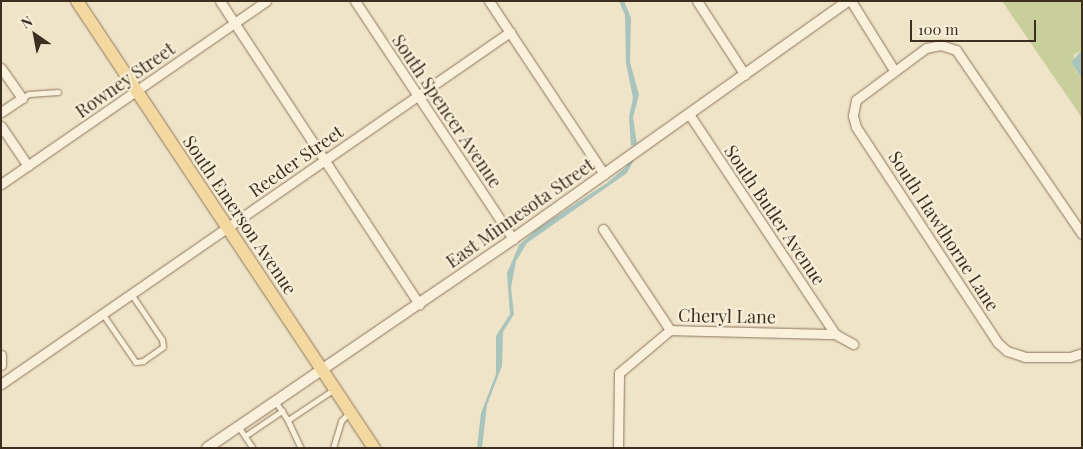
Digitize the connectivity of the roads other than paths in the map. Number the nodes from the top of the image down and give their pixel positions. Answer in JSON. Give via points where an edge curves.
{"nodes":[{"id":1,"x":77,"y":1,"type":"edge"},
{"id":2,"x":220,"y":1,"type":"edge"},
{"id":3,"x":266,"y":1,"type":"edge"},
{"id":4,"x":355,"y":1,"type":"edge"},
{"id":5,"x":489,"y":1,"type":"edge"},
{"id":6,"x":698,"y":1,"type":"edge"},
{"id":7,"x":849,"y":1,"type":"edge"},
{"id":8,"x":235,"y":23,"type":"junction"},
{"id":9,"x":510,"y":32,"type":"junction"},
{"id":10,"x":1,"y":68,"type":"edge"},
{"id":11,"x":894,"y":70,"type":"junction"},
{"id":12,"x":745,"y":75,"type":"junction"},
{"id":13,"x":58,"y":92,"type":"dead end"},
{"id":14,"x":137,"y":92,"type":"junction"},
{"id":15,"x":417,"y":96,"type":"junction"},
{"id":16,"x":22,"y":98,"type":"junction"},
{"id":17,"x":1,"y":112,"type":"edge"},
{"id":18,"x":689,"y":114,"type":"junction"},
{"id":19,"x":1,"y":126,"type":"edge"},
{"id":20,"x":326,"y":160,"type":"junction"},
{"id":21,"x":28,"y":166,"type":"junction"},
{"id":22,"x":604,"y":174,"type":"junction"},
{"id":23,"x":1,"y":184,"type":"edge"},
{"id":24,"x":228,"y":228,"type":"junction"},
{"id":25,"x":603,"y":229,"type":"dead end"},
{"id":26,"x":1082,"y":234,"type":"edge"},
{"id":27,"x":512,"y":239,"type":"junction"},
{"id":28,"x":131,"y":294,"type":"junction"},
{"id":29,"x":419,"y":304,"type":"junction"},
{"id":30,"x":103,"y":314,"type":"junction"},
{"id":31,"x":670,"y":330,"type":"junction"},
{"id":32,"x":835,"y":334,"type":"junction"},
{"id":33,"x":853,"y":344,"type":"dead end"},
{"id":34,"x":1082,"y":353,"type":"edge"},
{"id":35,"x":1,"y":355,"type":"edge"},
{"id":36,"x":1,"y":365,"type":"edge"},
{"id":37,"x":322,"y":370,"type":"junction"},
{"id":38,"x":1,"y":384,"type":"edge"},
{"id":39,"x":335,"y":389,"type":"junction"},
{"id":40,"x":275,"y":401,"type":"junction"},
{"id":41,"x":282,"y":411,"type":"junction"},
{"id":42,"x":350,"y":412,"type":"junction"},
{"id":43,"x":288,"y":420,"type":"junction"},
{"id":44,"x":238,"y":426,"type":"junction"},
{"id":45,"x":245,"y":436,"type":"junction"},
{"id":46,"x":335,"y":446,"type":"edge"},
{"id":47,"x":207,"y":448,"type":"edge"},
{"id":48,"x":253,"y":448,"type":"edge"},
{"id":49,"x":301,"y":448,"type":"edge"},
{"id":50,"x":374,"y":448,"type":"edge"},
{"id":51,"x":618,"y":448,"type":"edge"}],
"edges":[{"from":1,"to":14,"type":"main road","name":"South Emerson Avenue"},
{"from":2,"to":8,"type":"street"},
{"from":3,"to":8,"type":"street","name":"Rowney Street"},
{"from":4,"to":15,"type":"street","name":"South Spencer Avenue"},
{"from":5,"to":9,"type":"street"},
{"from":6,"to":12,"type":"street"},
{"from":7,"to":11,"type":"street"},
{"from":7,"to":12,"type":"street","name":"East Minnesota Street"},
{"from":8,"to":14,"type":"street","name":"Rowney Street"},
{"from":8,"to":20,"type":"street"},
{"from":9,"to":15,"type":"street","name":"Reeder Street"},
{"from":9,"to":22,"type":"street"},
{"from":10,"to":16,"type":"street"},
{"from":11,"to":26,"type":"street","name":"South Hawthorne Lane","via":[[930,46],[945,45],[959,52]]},
{"from":11,"to":34,"type":"street","name":"South Hawthorne Lane","via":[[856,100],[855,124],[976,310],[1007,351],[1025,357],[1070,357]]},
{"from":12,"to":18,"type":"street","name":"East Minnesota Street"},
{"from":13,"to":16,"type":"lane","via":[[29,94]]},
{"from":14,"to":21,"type":"street","name":"Rowney Street"},
{"from":14,"to":24,"type":"main road","name":"South Emerson Avenue"},
{"from":15,"to":20,"type":"street","name":"Reeder Street"},
{"from":15,"to":27,"type":"street","name":"South Spencer Avenue"},
{"from":16,"to":17,"type":"street"},
{"from":18,"to":22,"type":"street","name":"East Minnesota Street"},
{"from":18,"to":32,"type":"street","name":"South Butler Avenue"},
{"from":19,"to":21,"type":"street"},
{"from":20,"to":24,"type":"street","name":"Reeder Street"},
{"from":20,"to":29,"type":"street"},
{"from":21,"to":23,"type":"street","name":"Rowney Street"},
{"from":22,"to":27,"type":"street","name":"East Minnesota Street"},
{"from":24,"to":28,"type":"street","name":"Reeder Street"},
{"from":24,"to":37,"type":"main road","name":"South Emerson Avenue"},
{"from":25,"to":31,"type":"street"},
{"from":27,"to":29,"type":"street","name":"East Minnesota Street"},
{"from":28,"to":30,"type":"street","name":"Reeder Street"},
{"from":28,"to":30,"type":"lane","via":[[162,340],[163,347],[143,361],[136,362]]},
{"from":29,"to":37,"type":"street","name":"East Minnesota Street"},
{"from":30,"to":38,"type":"street","name":"Reeder Street"},
{"from":31,"to":32,"type":"street","name":"Cheryl Lane"},
{"from":31,"to":51,"type":"street","name":"Cheryl Lane","via":[[619,373]]},
{"from":32,"to":33,"type":"street"},
{"from":35,"to":36,"type":"street"},
{"from":37,"to":39,"type":"main road","name":"South Emerson Avenue"},
{"from":37,"to":40,"type":"street","name":"East Minnesota Street"},
{"from":39,"to":42,"type":"main road","name":"South Emerson Avenue"},
{"from":39,"to":43,"type":"lane"},
{"from":40,"to":41,"type":"lane"},
{"from":40,"to":44,"type":"street","name":"East Minnesota Street"},
{"from":41,"to":43,"type":"lane"},
{"from":41,"to":45,"type":"lane"},
{"from":42,"to":46,"type":"lane","via":[[341,421]]},
{"from":42,"to":50,"type":"main road","name":"South Emerson Avenue"},
{"from":43,"to":49,"type":"lane"},
{"from":44,"to":45,"type":"lane"},
{"from":44,"to":47,"type":"street","name":"East Minnesota Street"},
{"from":45,"to":48,"type":"lane"}]}
